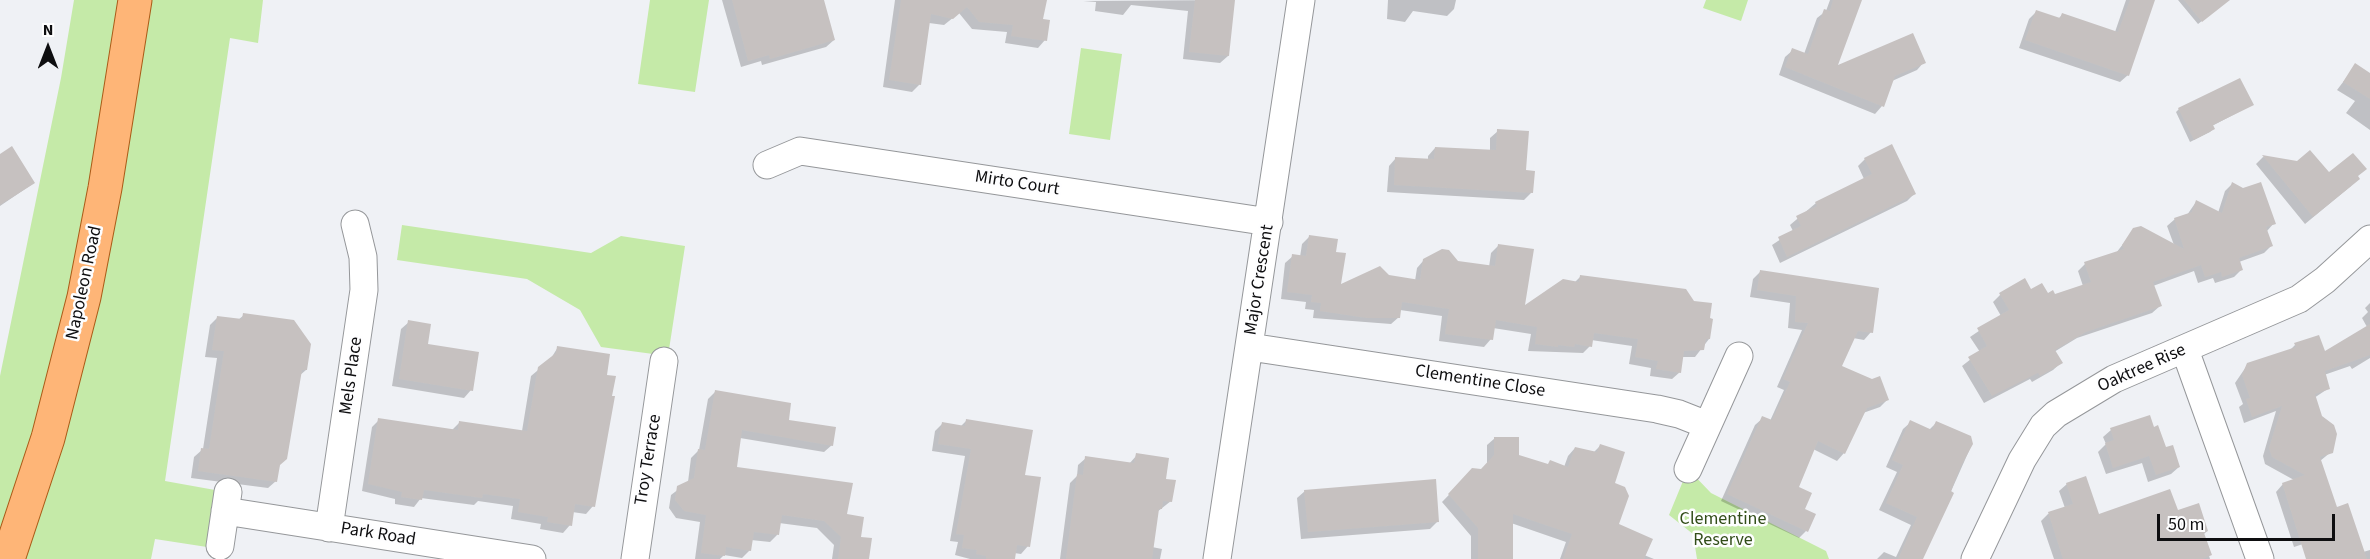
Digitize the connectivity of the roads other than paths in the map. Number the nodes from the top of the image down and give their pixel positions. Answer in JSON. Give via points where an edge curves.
{"nodes":[{"id":1,"x":135,"y":0,"type":"edge"},
{"id":2,"x":1301,"y":0,"type":"edge"},
{"id":3,"x":767,"y":165,"type":"dead end"},
{"id":4,"x":1269,"y":222,"type":"junction"},
{"id":5,"x":355,"y":224,"type":"dead end"},
{"id":6,"x":2370,"y":239,"type":"edge"},
{"id":7,"x":1250,"y":347,"type":"junction"},
{"id":8,"x":2185,"y":350,"type":"junction"},
{"id":9,"x":1739,"y":356,"type":"dead end"},
{"id":10,"x":664,"y":361,"type":"dead end"},
{"id":11,"x":1707,"y":425,"type":"junction"},
{"id":12,"x":1688,"y":470,"type":"dead end"},
{"id":13,"x":329,"y":528,"type":"junction"},
{"id":14,"x":220,"y":546,"type":"dead end"},
{"id":15,"x":514,"y":558,"type":"edge"},
{"id":16,"x":8,"y":559,"type":"edge"},
{"id":17,"x":635,"y":559,"type":"edge"},
{"id":18,"x":1217,"y":559,"type":"edge"},
{"id":19,"x":1975,"y":559,"type":"edge"},
{"id":20,"x":2260,"y":559,"type":"edge"}],
"edges":[{"from":1,"to":16,"type":"main road","name":"Napoleon Road","via":[[84,297],[48,438]]},
{"from":2,"to":4,"type":"street","name":"Major Crescent"},
{"from":3,"to":4,"type":"street","name":"Mirto Court","via":[[800,151]]},
{"from":4,"to":7,"type":"street","name":"Major Crescent"},
{"from":5,"to":13,"type":"street","name":"Mels Place","via":[[363,257],[364,290]]},
{"from":6,"to":8,"type":"street","name":"Oaktree Rise","via":[[2299,298]]},
{"from":7,"to":11,"type":"street","name":"Clementine Close","via":[[1657,409]]},
{"from":7,"to":18,"type":"street","name":"Major Crescent"},
{"from":8,"to":19,"type":"street","name":"Oaktree Rise","via":[[2114,379],[2075,400],[2043,426],[2022,460]]},
{"from":8,"to":20,"type":"street"},
{"from":9,"to":11,"type":"street"},
{"from":10,"to":17,"type":"street","name":"Troy Terrace"},
{"from":11,"to":12,"type":"street"},
{"from":13,"to":14,"type":"street","name":"Park Road","via":[[226,502]]},
{"from":13,"to":15,"type":"street","name":"Park Road"}]}
